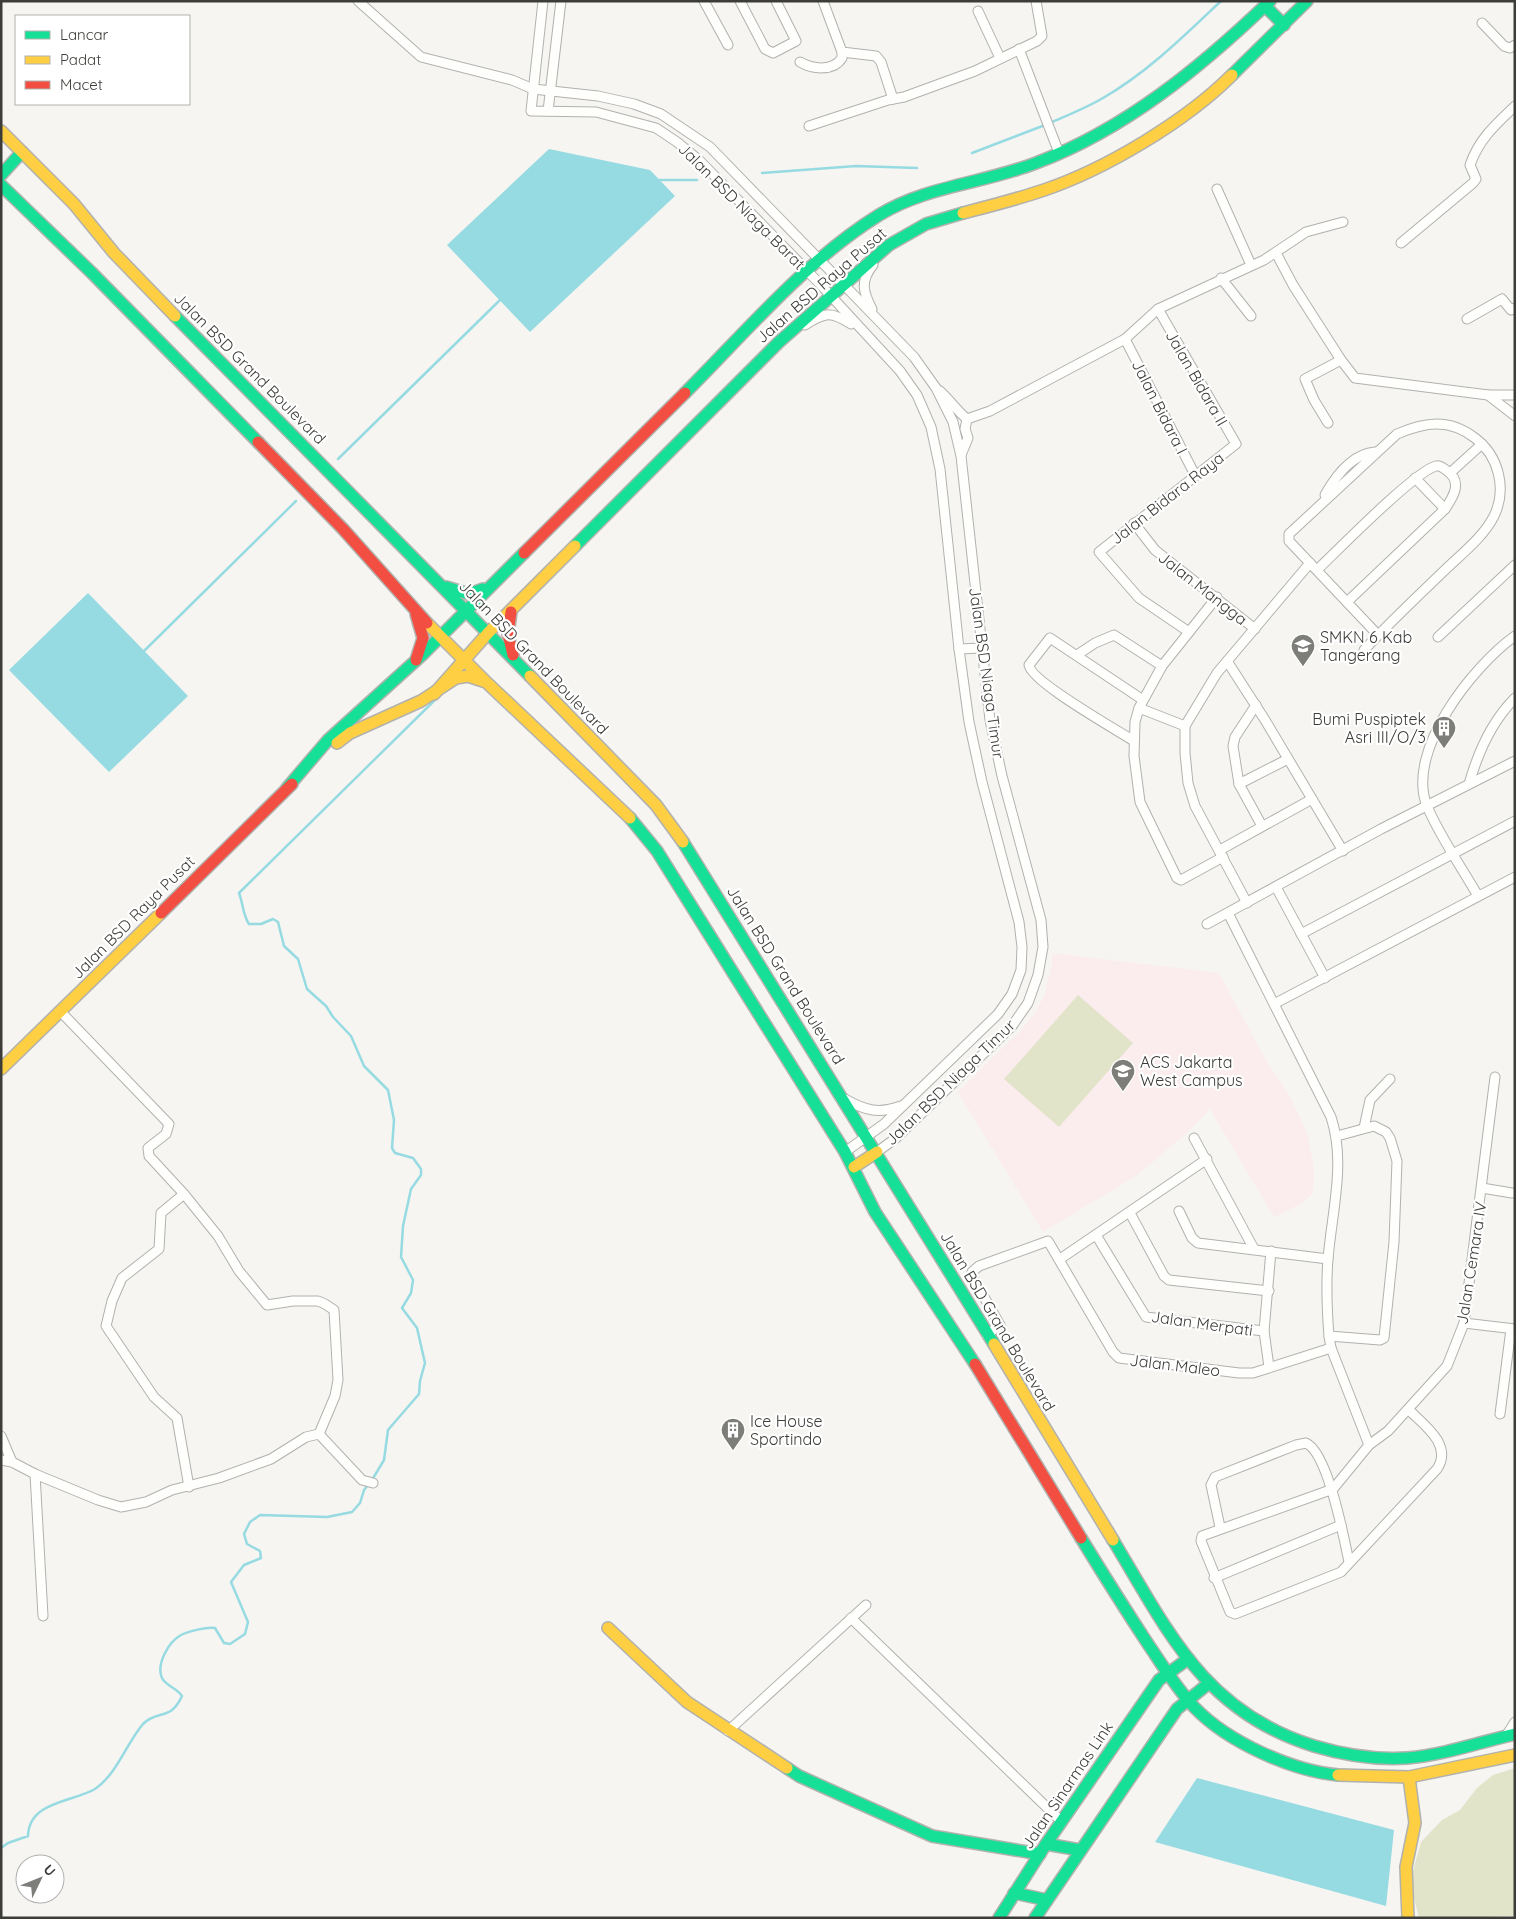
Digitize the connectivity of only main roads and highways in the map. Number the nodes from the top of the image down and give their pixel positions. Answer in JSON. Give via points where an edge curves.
{"nodes":[{"id":1,"x":1307,"y":1,"type":"edge"},
{"id":2,"x":1268,"y":4,"type":"edge"},
{"id":3,"x":1284,"y":25,"type":"junction"},
{"id":4,"x":1,"y":131,"type":"edge"},
{"id":5,"x":22,"y":152,"type":"junction"},
{"id":6,"x":1,"y":175,"type":"edge"},
{"id":7,"x":1,"y":185,"type":"edge"},
{"id":8,"x":441,"y":585,"type":"junction"},
{"id":9,"x":489,"y":587,"type":"junction"},
{"id":10,"x":414,"y":608,"type":"junction"},
{"id":11,"x":466,"y":610,"type":"junction"},
{"id":12,"x":512,"y":610,"type":"junction"},
{"id":13,"x":488,"y":633,"type":"junction"},
{"id":14,"x":441,"y":638,"type":"junction"},
{"id":15,"x":464,"y":660,"type":"junction"},
{"id":16,"x":516,"y":662,"type":"junction"},
{"id":17,"x":414,"y":664,"type":"junction"},
{"id":18,"x":493,"y":688,"type":"junction"},
{"id":19,"x":434,"y":694,"type":"junction"},
{"id":20,"x":287,"y":788,"type":"junction"},
{"id":21,"x":1,"y":1069,"type":"edge"},
{"id":22,"x":876,"y":1152,"type":"junction"},
{"id":23,"x":854,"y":1167,"type":"junction"},
{"id":24,"x":608,"y":1628,"type":"dead end"},
{"id":25,"x":1188,"y":1659,"type":"junction"},
{"id":26,"x":1168,"y":1674,"type":"junction"},
{"id":27,"x":1208,"y":1684,"type":"junction"},
{"id":28,"x":1188,"y":1700,"type":"junction"},
{"id":29,"x":1510,"y":1735,"type":"edge"},
{"id":30,"x":1515,"y":1755,"type":"edge"},
{"id":31,"x":1409,"y":1777,"type":"junction"},
{"id":32,"x":1046,"y":1844,"type":"junction"},
{"id":33,"x":1080,"y":1850,"type":"junction"},
{"id":34,"x":1040,"y":1854,"type":"junction"},
{"id":35,"x":1014,"y":1893,"type":"junction"},
{"id":36,"x":1047,"y":1900,"type":"junction"},
{"id":37,"x":999,"y":1918,"type":"edge"},
{"id":38,"x":1035,"y":1918,"type":"edge"},
{"id":39,"x":1408,"y":1918,"type":"edge"}],
"edges":[{"from":1,"to":3,"type":"main road","name":"Jalan BSD Raya Pusat"},
{"from":2,"to":3,"type":"main road"},
{"from":2,"to":9,"type":"main road","name":"Jalan BSD Raya Pusat","via":[[1204,62],[1126,119],[1037,163],[905,201],[859,227],[808,272]]},
{"from":3,"to":12,"type":"main road","name":"Jalan BSD Raya Pusat","via":[[1190,111],[1145,140],[1091,170],[1045,190],[926,224],[889,245],[780,342]]},
{"from":4,"to":5,"type":"main road","name":"Jalan BSD Grand Boulevard"},
{"from":5,"to":6,"type":"main road"},
{"from":5,"to":8,"type":"main road","name":"Jalan BSD Grand Boulevard","via":[[74,204],[121,260]]},
{"from":7,"to":10,"type":"main road","via":[[92,273],[329,515]]},
{"from":8,"to":9,"type":"main road","via":[[469,594]]},
{"from":8,"to":11,"type":"main road","name":"Jalan BSD Grand Boulevard"},
{"from":9,"to":11,"type":"main road","name":"Jalan BSD Raya Pusat"},
{"from":10,"to":14,"type":"main road"},
{"from":10,"to":17,"type":"main road","via":[[423,638]]},
{"from":11,"to":13,"type":"main road","name":"Jalan BSD Grand Boulevard"},
{"from":11,"to":14,"type":"main road","name":"Jalan BSD Raya Pusat"},
{"from":12,"to":13,"type":"main road","name":"Jalan BSD Raya Pusat"},
{"from":12,"to":16,"type":"main road","via":[[507,641]]},
{"from":13,"to":15,"type":"main road","name":"Jalan BSD Raya Pusat"},
{"from":13,"to":16,"type":"main road","name":"Jalan BSD Grand Boulevard"},
{"from":14,"to":15,"type":"main road"},
{"from":14,"to":17,"type":"main road","name":"Jalan BSD Raya Pusat"},
{"from":15,"to":18,"type":"main road"},
{"from":15,"to":19,"type":"main road","name":"Jalan BSD Raya Pusat"},
{"from":16,"to":22,"type":"main road","name":"Jalan BSD Grand Boulevard","via":[[656,805],[681,838]]},
{"from":17,"to":20,"type":"main road","name":"Jalan BSD Raya Pusat","via":[[361,710]]},
{"from":18,"to":19,"type":"main road","via":[[479,677],[468,676],[456,678]]},
{"from":18,"to":23,"type":"main road","via":[[634,821],[657,851]]},
{"from":19,"to":20,"type":"main road","via":[[350,733]]},
{"from":20,"to":21,"type":"main road","name":"Jalan BSD Raya Pusat"},
{"from":22,"to":23,"type":"main road"},
{"from":22,"to":25,"type":"main road","name":"Jalan BSD Grand Boulevard"},
{"from":23,"to":26,"type":"main road","via":[[875,1212],[976,1366],[1122,1605]]},
{"from":24,"to":34,"type":"main road","via":[[687,1702],[799,1776],[932,1836]]},
{"from":25,"to":26,"type":"main road","name":"Jalan Sinarmas Link"},
{"from":25,"to":27,"type":"main road","name":"Jalan BSD Grand Boulevard"},
{"from":26,"to":28,"type":"main road"},
{"from":26,"to":32,"type":"main road","name":"Jalan Sinarmas Link","via":[[1159,1680]]},
{"from":27,"to":28,"type":"main road"},
{"from":27,"to":29,"type":"main road","name":"Jalan BSD Grand Boulevard","via":[[1244,1714],[1276,1731],[1308,1745],[1341,1754],[1408,1758]]},
{"from":28,"to":31,"type":"main road","via":[[1227,1734],[1260,1752],[1297,1765],[1332,1774]]},
{"from":28,"to":33,"type":"main road","via":[[1177,1709]]},
{"from":30,"to":31,"type":"main road"},
{"from":31,"to":39,"type":"main road","via":[[1415,1823],[1406,1867]]},
{"from":32,"to":33,"type":"main road"},
{"from":32,"to":34,"type":"main road","name":"Jalan Sinarmas Link"},
{"from":33,"to":36,"type":"main road"},
{"from":34,"to":35,"type":"main road","name":"Jalan Sinarmas Link"},
{"from":35,"to":36,"type":"main road"},
{"from":35,"to":37,"type":"main road","name":"Jalan Sinarmas Link"},
{"from":36,"to":38,"type":"main road"}]}
